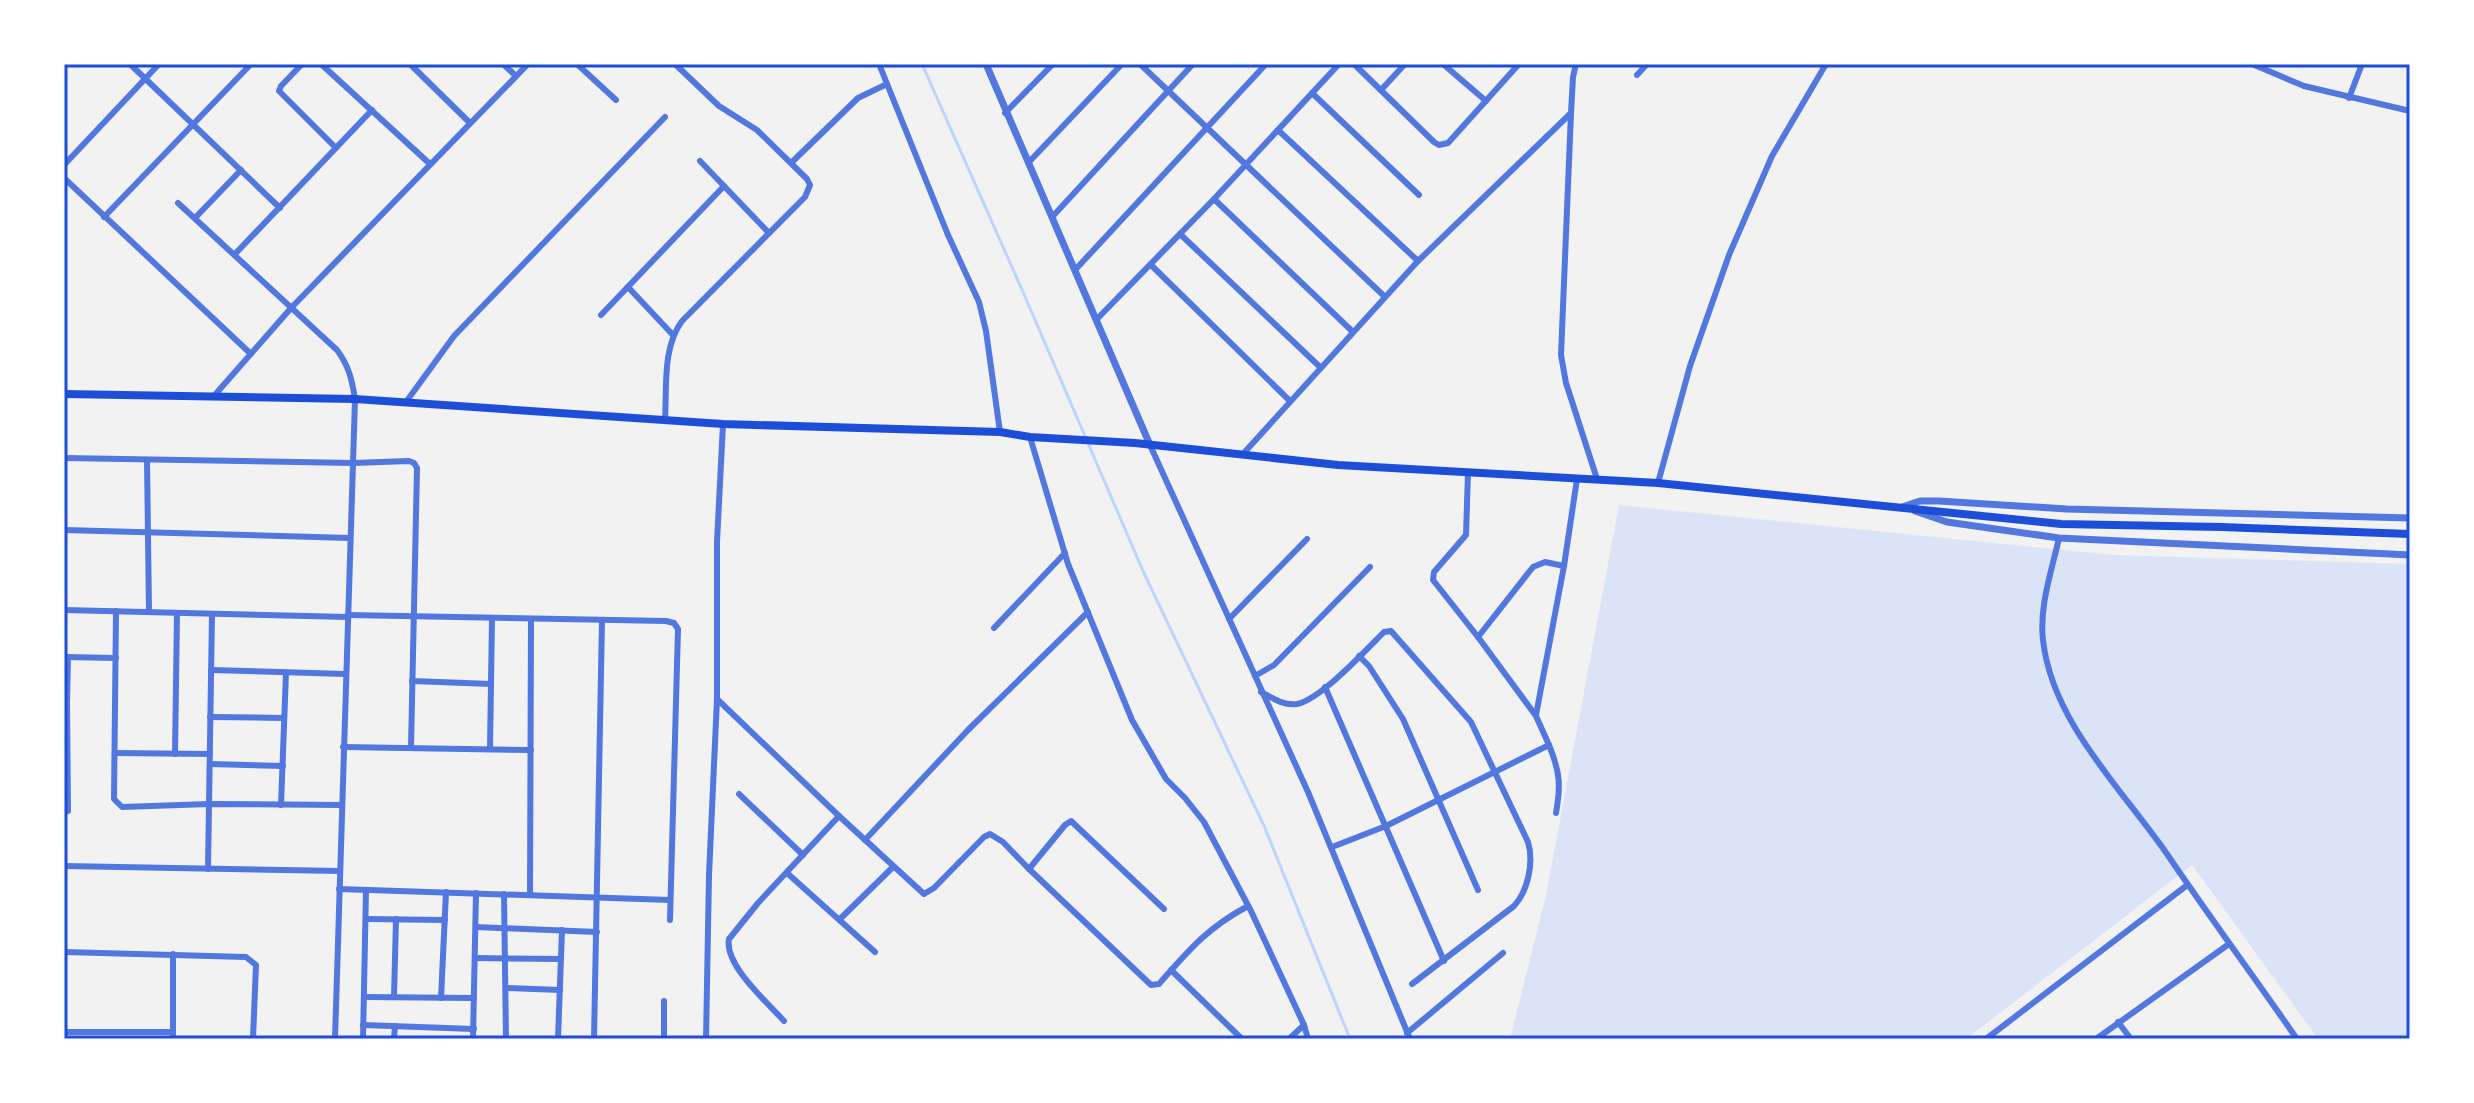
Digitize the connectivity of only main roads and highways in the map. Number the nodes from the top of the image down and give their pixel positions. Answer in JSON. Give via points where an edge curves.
{"nodes":[{"id":1,"x":64,"y":394,"type":"edge"},
{"id":2,"x":2410,"y":534,"type":"edge"}],
"edges":[{"from":1,"to":2,"type":"main road","via":[[355,399],[723,424],[1000,432],[1338,465],[1658,483],[2061,524]]}]}
